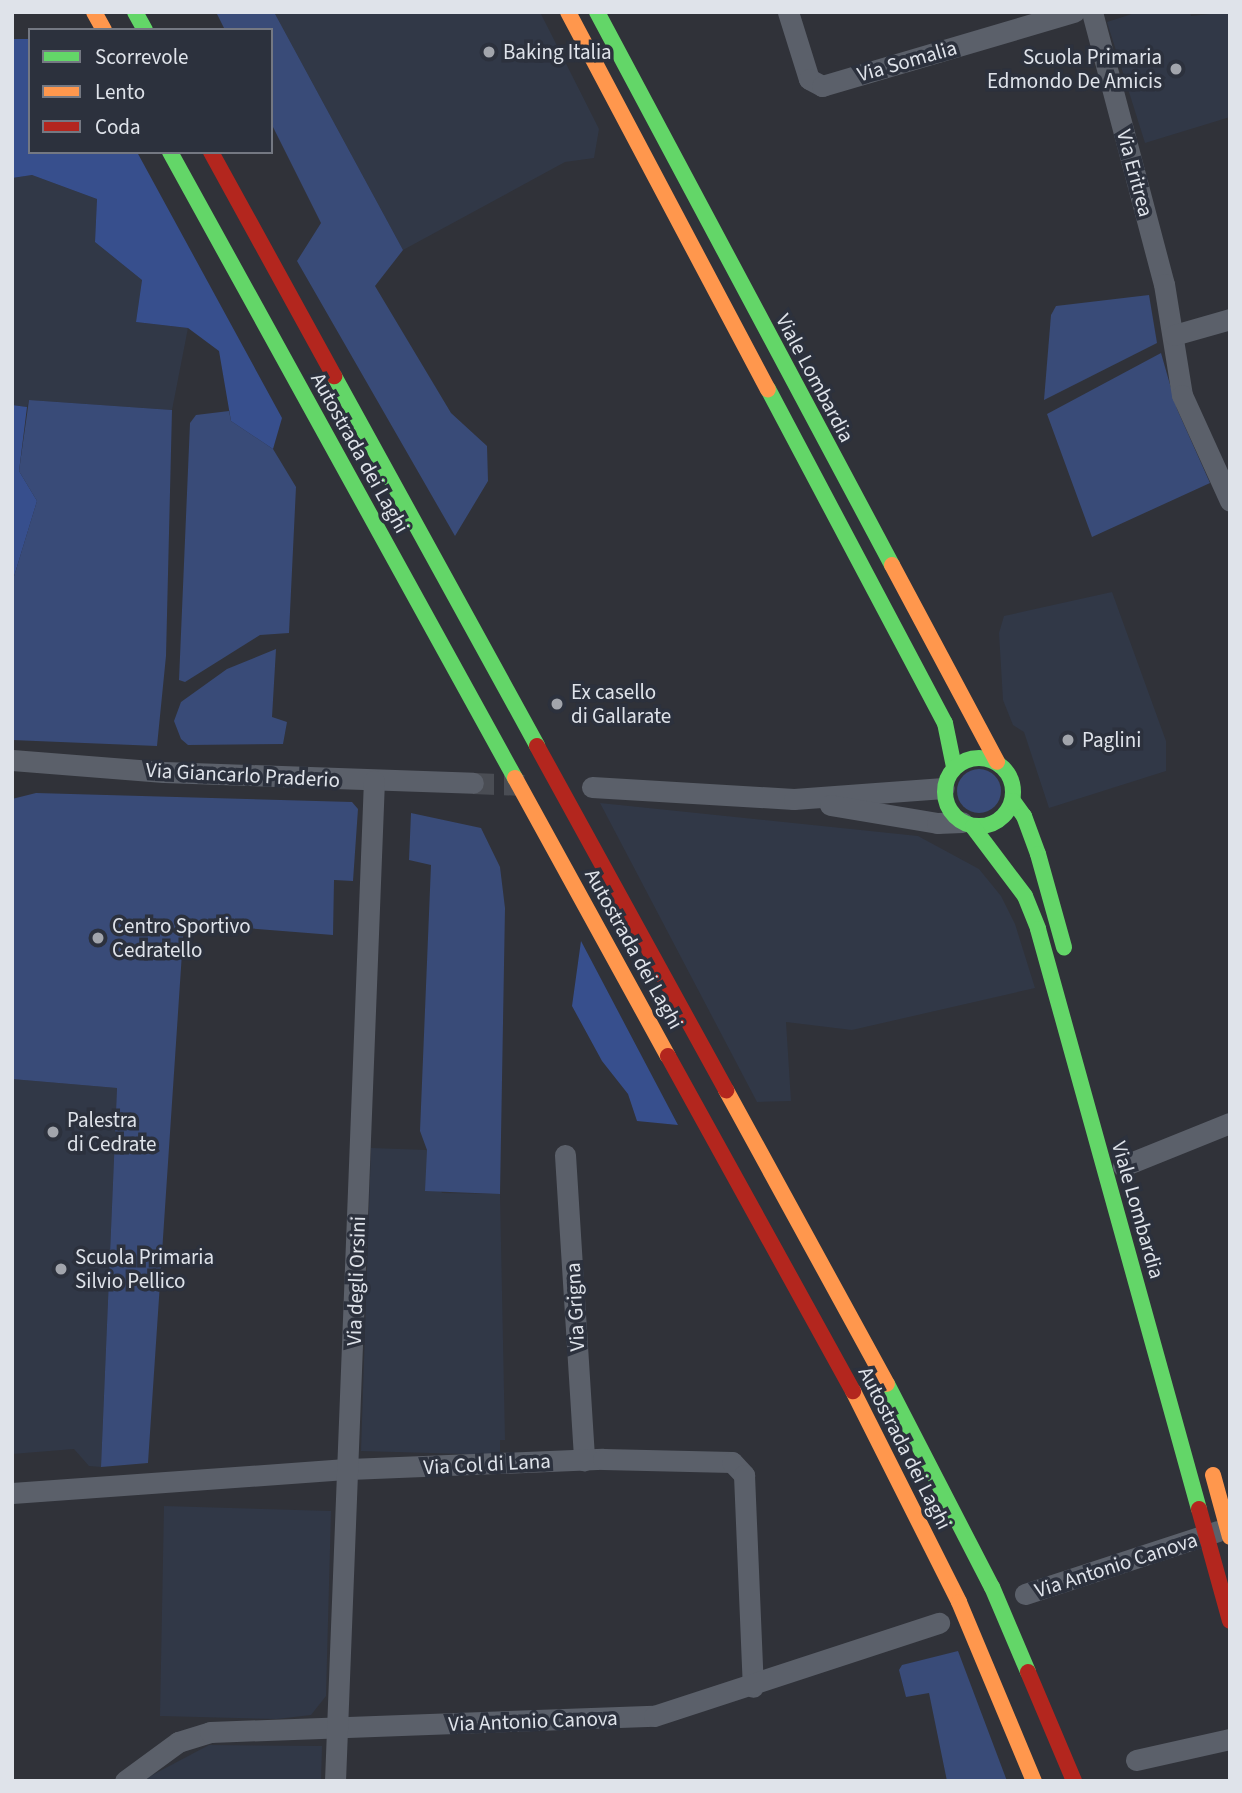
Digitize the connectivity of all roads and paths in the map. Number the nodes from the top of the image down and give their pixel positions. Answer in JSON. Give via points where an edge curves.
{"nodes":[{"id":1,"x":94,"y":12,"type":"edge"},
{"id":2,"x":135,"y":12,"type":"edge"},
{"id":3,"x":568,"y":12,"type":"edge"},
{"id":4,"x":597,"y":12,"type":"edge"},
{"id":5,"x":788,"y":12,"type":"edge"},
{"id":6,"x":1074,"y":12,"type":"edge"},
{"id":7,"x":1092,"y":12,"type":"edge"},
{"id":8,"x":103,"y":28,"type":"edge"},
{"id":9,"x":144,"y":28,"type":"edge"},
{"id":10,"x":171,"y":154,"type":"edge"},
{"id":11,"x":212,"y":154,"type":"edge"},
{"id":12,"x":1230,"y":319,"type":"edge"},
{"id":13,"x":1174,"y":335,"type":"junction"},
{"id":14,"x":1230,"y":501,"type":"edge"},
{"id":15,"x":12,"y":760,"type":"edge"},
{"id":16,"x":997,"y":762,"type":"junction"},
{"id":17,"x":954,"y":767,"type":"junction"},
{"id":18,"x":374,"y":781,"type":"junction"},
{"id":19,"x":473,"y":783,"type":"tunnel mouth"},
{"id":20,"x":592,"y":787,"type":"dead end"},
{"id":21,"x":944,"y":788,"type":"junction"},
{"id":22,"x":794,"y":799,"type":"junction"},
{"id":23,"x":1013,"y":801,"type":"junction"},
{"id":24,"x":967,"y":824,"type":"junction"},
{"id":25,"x":1067,"y":958,"type":"dead end"},
{"id":26,"x":1230,"y":1122,"type":"edge"},
{"id":27,"x":565,"y":1155,"type":"dead end"},
{"id":28,"x":1123,"y":1166,"type":"dead end"},
{"id":29,"x":584,"y":1460,"type":"junction"},
{"id":30,"x":1208,"y":1460,"type":"dead end"},
{"id":31,"x":349,"y":1469,"type":"junction"},
{"id":32,"x":12,"y":1493,"type":"edge"},
{"id":33,"x":1229,"y":1531,"type":"edge"},
{"id":34,"x":1206,"y":1535,"type":"junction"},
{"id":35,"x":1025,"y":1594,"type":"dead end"},
{"id":36,"x":1230,"y":1621,"type":"edge"},
{"id":37,"x":939,"y":1623,"type":"dead end"},
{"id":38,"x":753,"y":1686,"type":"junction"},
{"id":39,"x":338,"y":1726,"type":"junction"},
{"id":40,"x":1230,"y":1739,"type":"edge"},
{"id":41,"x":1136,"y":1760,"type":"dead end"},
{"id":42,"x":125,"y":1781,"type":"edge"},
{"id":43,"x":335,"y":1781,"type":"edge"},
{"id":44,"x":1034,"y":1781,"type":"edge"},
{"id":45,"x":1074,"y":1781,"type":"edge"}],
"edges":[{"from":1,"to":8,"type":"main road"},
{"from":2,"to":9,"type":"main road"},
{"from":3,"to":17,"type":"main road","via":[[945,723]]},
{"from":4,"to":16,"type":"main road","name":"Viale Lombardia"},
{"from":5,"to":6,"type":"street","name":"Via Somalia","via":[[809,79],[822,86]]},
{"from":7,"to":13,"type":"street","name":"Via Eritrea"},
{"from":10,"to":44,"type":"main road","name":"Autostrada dei Laghi","via":[[855,1394],[959,1602]]},
{"from":11,"to":45,"type":"main road","name":"Autostrada dei Laghi","via":[[885,1380],[992,1587]]},
{"from":12,"to":13,"type":"street"},
{"from":13,"to":14,"type":"street","name":"Via Eritrea","via":[[1182,396]]},
{"from":15,"to":18,"type":"street","name":"Via Giancarlo Praderio"},
{"from":16,"to":17,"type":"main road","via":[[974,758]]},
{"from":16,"to":23,"type":"main road","via":[[1009,774]]},
{"from":17,"to":21,"type":"main road"},
{"from":18,"to":19,"type":"street","name":"Via Giancarlo Praderio"},
{"from":18,"to":31,"type":"street","name":"Via degli Orsini"},
{"from":20,"to":22,"type":"street"},
{"from":21,"to":22,"type":"street"},
{"from":21,"to":24,"type":"main road","via":[[951,812]]},
{"from":22,"to":24,"type":"street"},
{"from":23,"to":24,"type":"main road","via":[[1004,817],[990,825]]},
{"from":23,"to":25,"type":"main road","via":[[1024,816],[1038,854]]},
{"from":24,"to":34,"type":"main road","name":"Viale Lombardia","via":[[1025,895],[1038,929]]},
{"from":26,"to":28,"type":"street"},
{"from":27,"to":29,"type":"street","name":"Via Grigna"},
{"from":29,"to":31,"type":"street","name":"Via Col di Lana"},
{"from":29,"to":38,"type":"street","name":"Via Col di Lana","via":[[712,1458],[732,1462],[744,1475]]},
{"from":30,"to":33,"type":"main road"},
{"from":31,"to":32,"type":"street","name":"Via Col di Lana"},
{"from":31,"to":39,"type":"street","name":"Via degli Orsini"},
{"from":33,"to":34,"type":"street","name":"Via Antonio Canova"},
{"from":34,"to":35,"type":"street","name":"Via Antonio Canova"},
{"from":34,"to":36,"type":"main road","name":"Viale Lombardia"},
{"from":37,"to":38,"type":"street","name":"Via Antonio Canova"},
{"from":38,"to":39,"type":"street","name":"Via Antonio Canova","via":[[654,1716]]},
{"from":39,"to":42,"type":"street","name":"Via Antonio Canova","via":[[210,1732],[178,1742]]},
{"from":39,"to":43,"type":"street","name":"Via degli Orsini"},
{"from":40,"to":41,"type":"street"}]}
